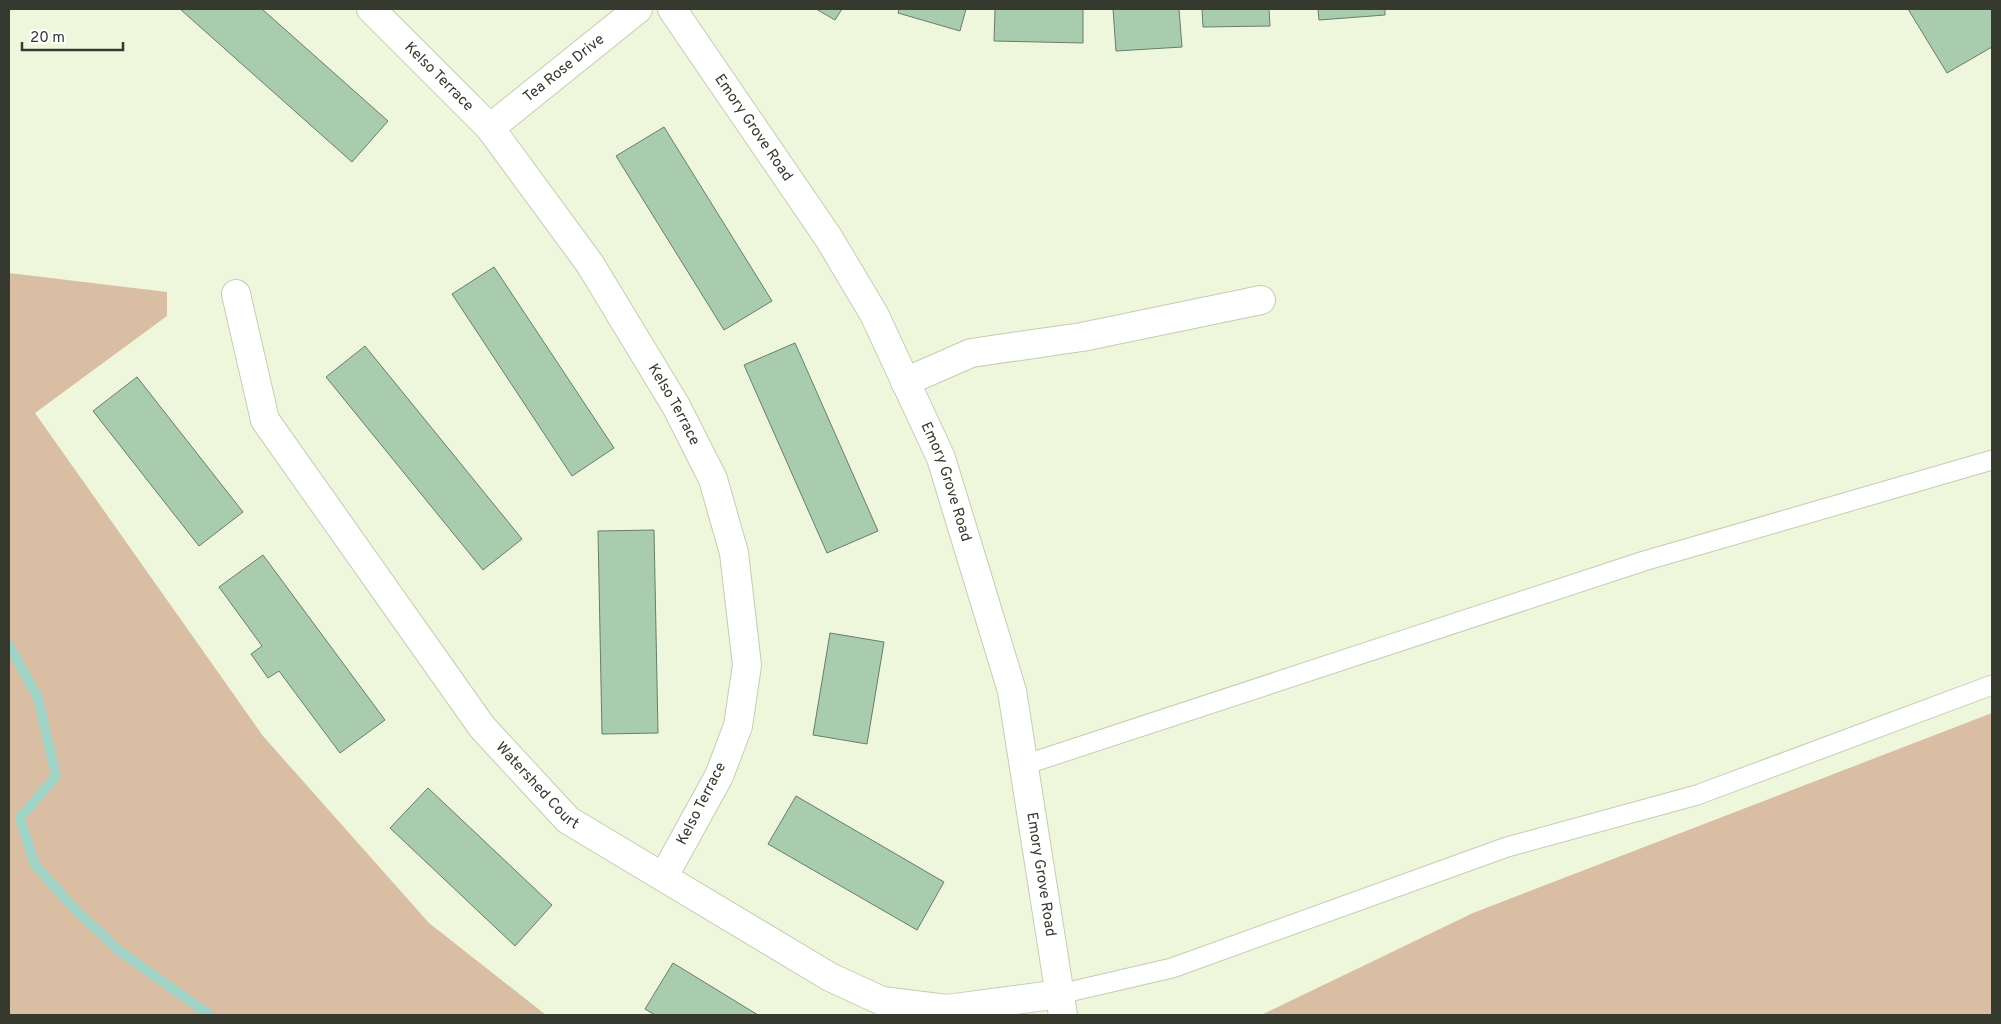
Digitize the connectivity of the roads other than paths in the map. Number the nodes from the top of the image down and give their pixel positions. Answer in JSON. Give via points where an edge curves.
{"nodes":[{"id":1,"x":371,"y":9,"type":"edge"},
{"id":2,"x":638,"y":9,"type":"edge"},
{"id":3,"x":672,"y":9,"type":"edge"},
{"id":4,"x":490,"y":128,"type":"junction"},
{"id":5,"x":236,"y":294,"type":"dead end"},
{"id":6,"x":1261,"y":300,"type":"dead end"},
{"id":7,"x":905,"y":382,"type":"junction"},
{"id":8,"x":1992,"y":460,"type":"edge"},
{"id":9,"x":1992,"y":685,"type":"edge"},
{"id":10,"x":1024,"y":765,"type":"junction"},
{"id":11,"x":664,"y":876,"type":"junction"},
{"id":12,"x":1062,"y":1004,"type":"edge"}],
"edges":[{"from":1,"to":4,"type":"street","name":"Kelso Terrace"},
{"from":2,"to":4,"type":"street","name":"Tea Rose Drive"},
{"from":3,"to":7,"type":"street","name":"Emory Grove Road","via":[[828,237],[874,314]]},
{"from":4,"to":11,"type":"street","name":"Kelso Terrace","via":[[590,264],[676,406],[713,479],[734,553],[747,665],[738,726],[719,776]]},
{"from":5,"to":11,"type":"street","name":"Watershed Court","via":[[265,420],[482,727],[568,820]]},
{"from":6,"to":7,"type":"street","via":[[1082,337],[971,353]]},
{"from":7,"to":10,"type":"street","name":"Emory Grove Road","via":[[941,458],[1012,691]]},
{"from":8,"to":10,"type":"lane","via":[[1644,561]]},
{"from":9,"to":12,"type":"lane","via":[[1696,795],[1507,846],[1172,968]]},
{"from":10,"to":12,"type":"street","name":"Emory Grove Road"},
{"from":11,"to":12,"type":"street","name":"Watershed Court","via":[[830,977],[882,1001],[947,1009]]}]}
